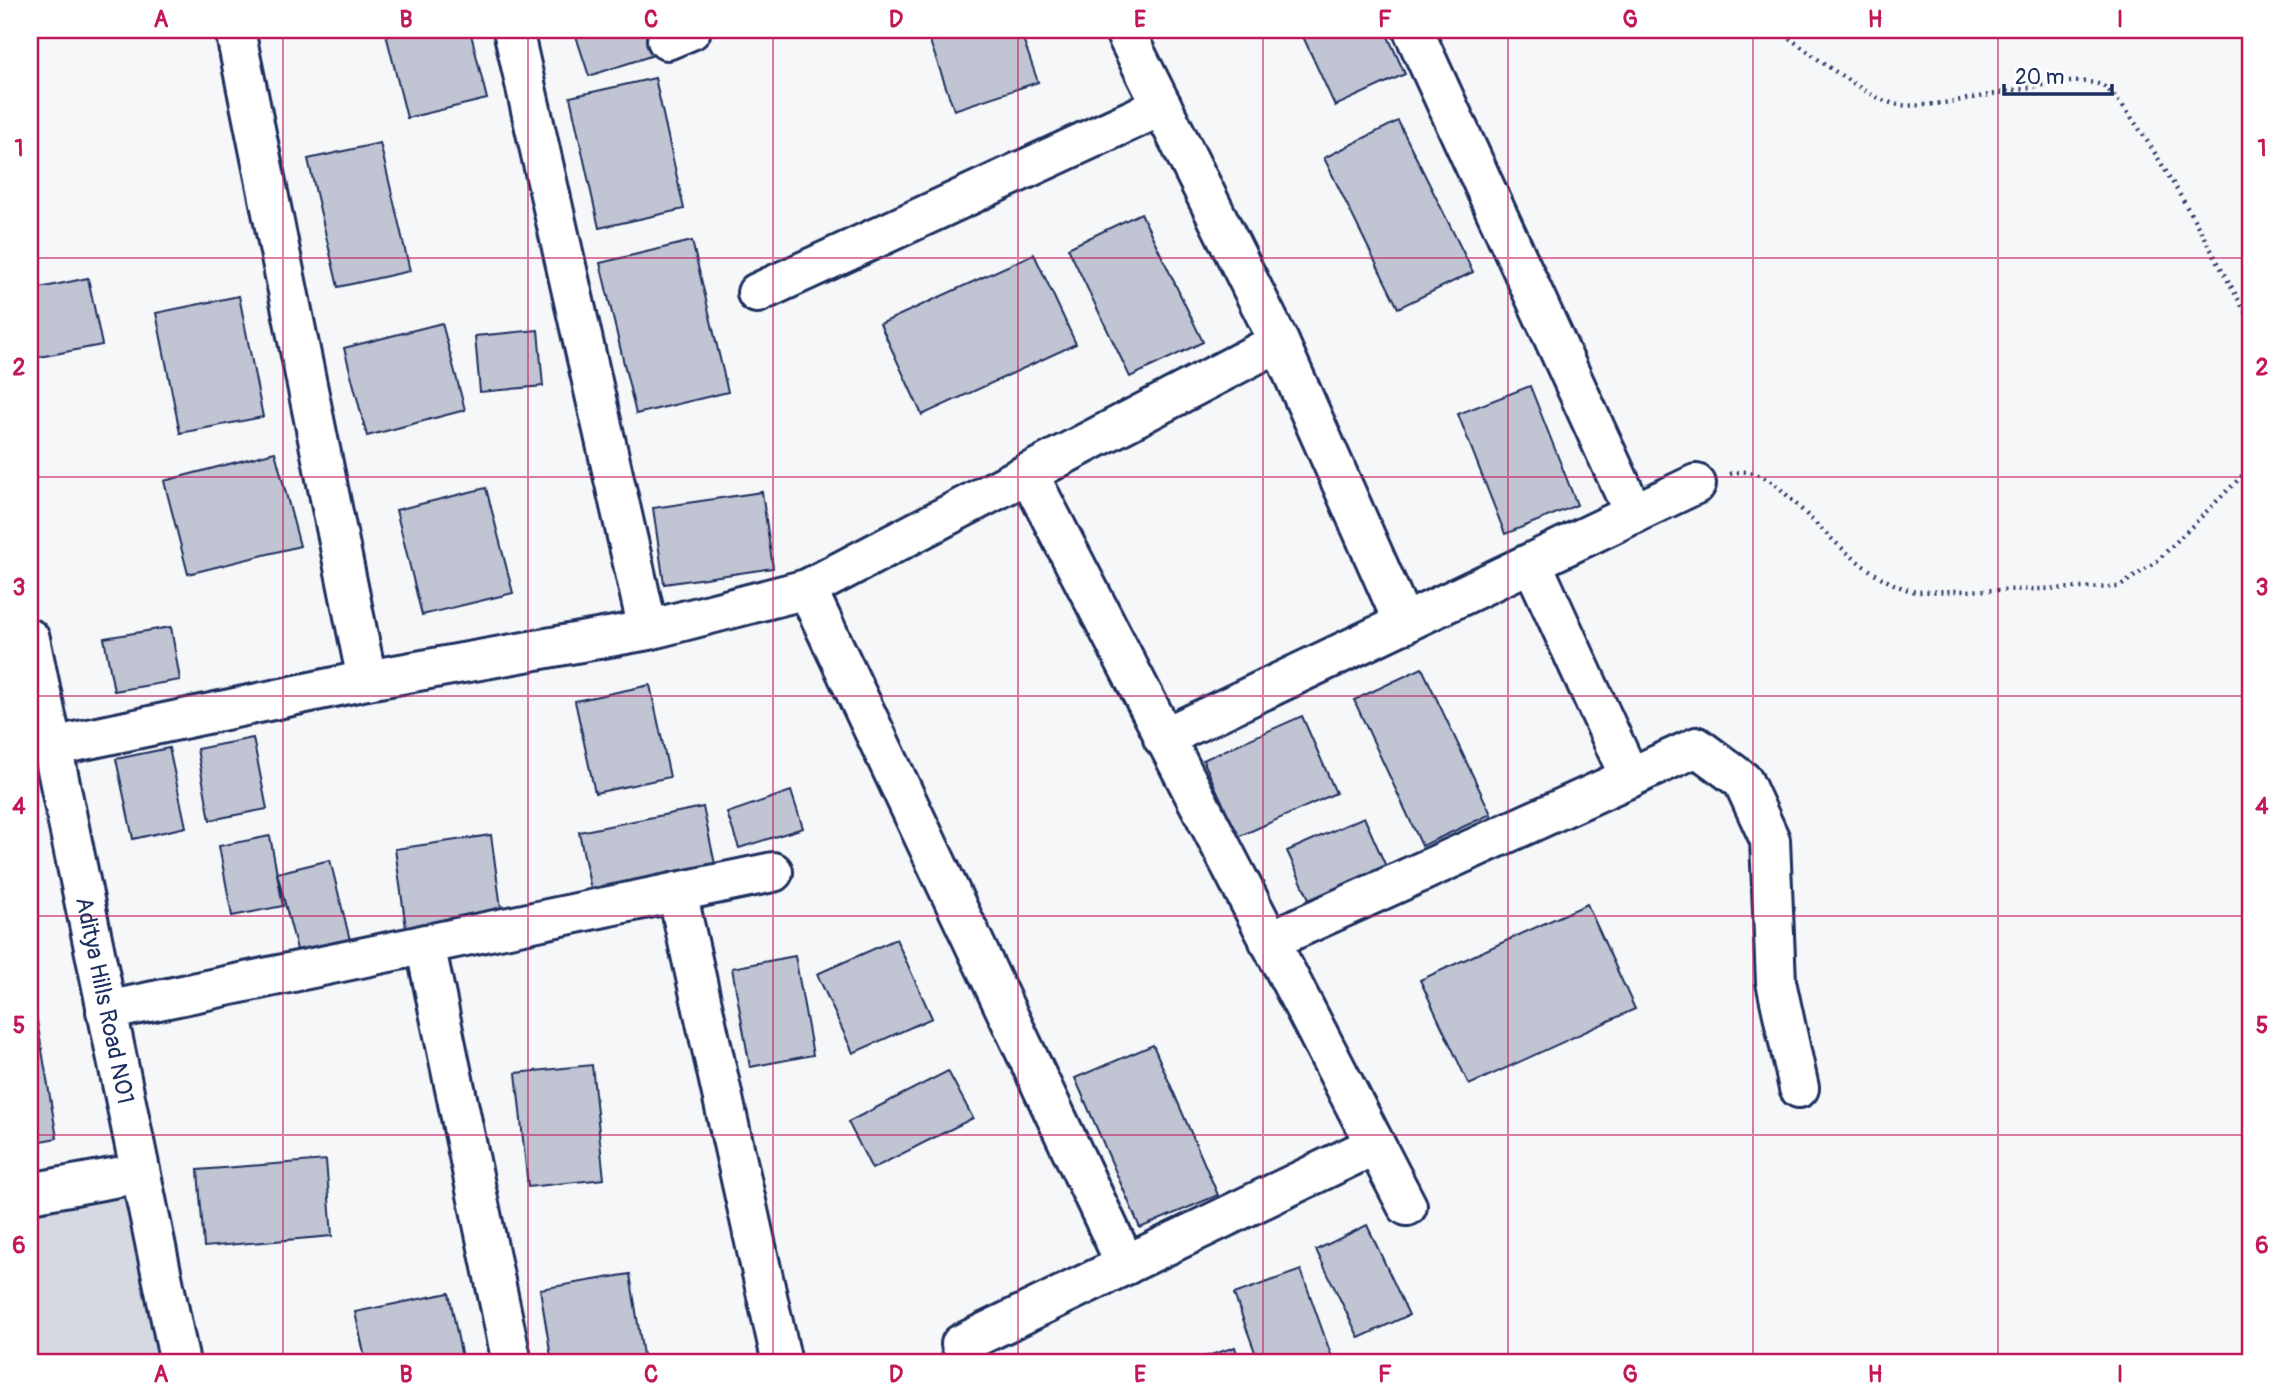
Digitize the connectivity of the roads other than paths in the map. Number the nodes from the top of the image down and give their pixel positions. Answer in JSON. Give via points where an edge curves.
{"nodes":[{"id":1,"x":235,"y":30,"type":"edge"},
{"id":2,"x":513,"y":30,"type":"edge"},
{"id":3,"x":1124,"y":30,"type":"edge"},
{"id":4,"x":1413,"y":30,"type":"edge"},
{"id":5,"x":1161,"y":106,"type":"junction"},
{"id":6,"x":757,"y":293,"type":"dead end"},
{"id":7,"x":1279,"y":342,"type":"junction"},
{"id":8,"x":1028,"y":473,"type":"junction"},
{"id":9,"x":1696,"y":484,"type":"road end"},
{"id":10,"x":1634,"y":514,"type":"junction"},
{"id":11,"x":1532,"y":563,"type":"junction"},
{"id":12,"x":807,"y":589,"type":"junction"},
{"id":13,"x":1404,"y":624,"type":"junction"},
{"id":14,"x":648,"y":630,"type":"junction"},
{"id":15,"x":30,"y":639,"type":"edge"},
{"id":16,"x":367,"y":680,"type":"junction"},
{"id":17,"x":1163,"y":738,"type":"junction"},
{"id":18,"x":51,"y":747,"type":"junction"},
{"id":19,"x":1629,"y":778,"type":"junction"},
{"id":20,"x":774,"y":872,"type":"dead end"},
{"id":21,"x":677,"y":892,"type":"junction"},
{"id":22,"x":1269,"y":941,"type":"junction"},
{"id":23,"x":425,"y":944,"type":"junction"},
{"id":24,"x":106,"y":1011,"type":"junction"},
{"id":25,"x":1799,"y":1088,"type":"dead end"},
{"id":26,"x":1375,"y":1145,"type":"junction"},
{"id":27,"x":140,"y":1173,"type":"junction"},
{"id":28,"x":30,"y":1193,"type":"edge"},
{"id":29,"x":1406,"y":1206,"type":"dead end"},
{"id":30,"x":1126,"y":1265,"type":"junction"},
{"id":31,"x":961,"y":1344,"type":"dead end"},
{"id":32,"x":180,"y":1363,"type":"edge"},
{"id":33,"x":512,"y":1363,"type":"edge"},
{"id":34,"x":782,"y":1363,"type":"edge"}],
"edges":[{"from":1,"to":16,"type":"street"},
{"from":2,"to":14,"type":"street"},
{"from":3,"to":5,"type":"street"},
{"from":4,"to":10,"type":"street"},
{"from":5,"to":6,"type":"street"},
{"from":5,"to":7,"type":"street"},
{"from":7,"to":8,"type":"street"},
{"from":7,"to":13,"type":"street"},
{"from":8,"to":12,"type":"street"},
{"from":8,"to":17,"type":"street"},
{"from":9,"to":10,"type":"street"},
{"from":10,"to":11,"type":"street"},
{"from":11,"to":13,"type":"street"},
{"from":11,"to":19,"type":"street"},
{"from":12,"to":14,"type":"street"},
{"from":12,"to":30,"type":"street"},
{"from":13,"to":17,"type":"street"},
{"from":14,"to":16,"type":"street"},
{"from":15,"to":18,"type":"street","name":"Aditya Hills Road NO1"},
{"from":16,"to":18,"type":"street"},
{"from":17,"to":22,"type":"street"},
{"from":18,"to":24,"type":"street","name":"Aditya Hills Road NO1"},
{"from":19,"to":22,"type":"street"},
{"from":19,"to":25,"type":"street","via":[[1697,747],[1743,780],[1770,840],[1776,982]]},
{"from":20,"to":21,"type":"street"},
{"from":21,"to":23,"type":"street"},
{"from":21,"to":34,"type":"street"},
{"from":22,"to":26,"type":"street"},
{"from":23,"to":24,"type":"street"},
{"from":23,"to":33,"type":"street"},
{"from":24,"to":27,"type":"street","name":"Aditya Hills Road NO1"},
{"from":26,"to":29,"type":"street"},
{"from":26,"to":30,"type":"street"},
{"from":27,"to":28,"type":"street"},
{"from":27,"to":32,"type":"street","name":"Aditya Hills Road NO1"},
{"from":30,"to":31,"type":"street"}]}
